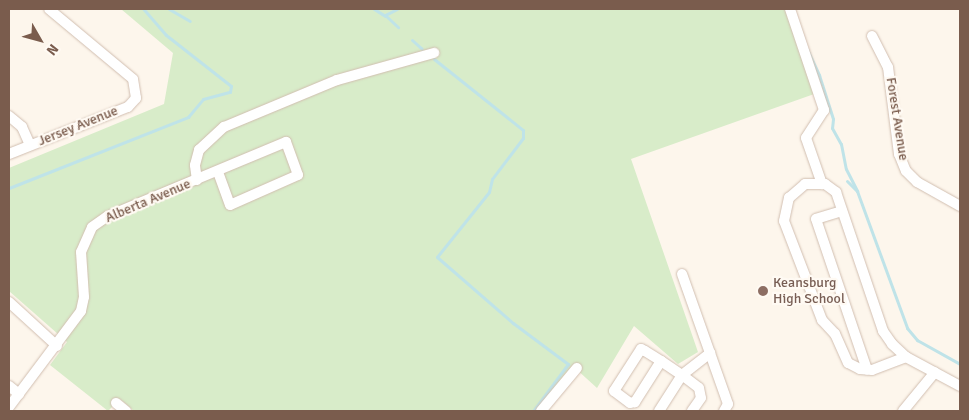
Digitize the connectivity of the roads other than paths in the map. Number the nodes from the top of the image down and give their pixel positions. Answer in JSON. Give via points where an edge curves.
{"nodes":[{"id":1,"x":49,"y":9,"type":"edge"},
{"id":2,"x":790,"y":9,"type":"edge"},
{"id":3,"x":872,"y":36,"type":"dead end"},
{"id":4,"x":434,"y":53,"type":"dead end"},
{"id":5,"x":9,"y":116,"type":"edge"},
{"id":6,"x":30,"y":145,"type":"junction"},
{"id":7,"x":9,"y":154,"type":"edge"},
{"id":8,"x":218,"y":172,"type":"junction"},
{"id":9,"x":197,"y":180,"type":"junction"},
{"id":10,"x":822,"y":184,"type":"junction"},
{"id":11,"x":960,"y":206,"type":"edge"},
{"id":12,"x":842,"y":211,"type":"junction"},
{"id":13,"x":682,"y":274,"type":"dead end"},
{"id":14,"x":9,"y":302,"type":"edge"},
{"id":15,"x":57,"y":346,"type":"junction"},
{"id":16,"x":710,"y":353,"type":"junction"},
{"id":17,"x":906,"y":357,"type":"junction"},
{"id":18,"x":661,"y":361,"type":"junction"},
{"id":19,"x":577,"y":368,"type":"dead end"},
{"id":20,"x":867,"y":370,"type":"junction"},
{"id":21,"x":935,"y":372,"type":"junction"},
{"id":22,"x":682,"y":374,"type":"junction"},
{"id":23,"x":9,"y":386,"type":"edge"},
{"id":24,"x":960,"y":386,"type":"edge"},
{"id":25,"x":19,"y":394,"type":"junction"},
{"id":26,"x":116,"y":403,"type":"dead end"},
{"id":27,"x":9,"y":407,"type":"edge"},
{"id":28,"x":126,"y":411,"type":"edge"},
{"id":29,"x":541,"y":411,"type":"edge"},
{"id":30,"x":659,"y":411,"type":"edge"},
{"id":31,"x":692,"y":411,"type":"edge"},
{"id":32,"x":724,"y":411,"type":"edge"},
{"id":33,"x":903,"y":411,"type":"edge"}],
"edges":[{"from":1,"to":6,"type":"street","name":"Jersey Avenue","via":[[128,74],[137,88],[136,98],[128,107]]},
{"from":2,"to":10,"type":"street","via":[[824,110],[806,138]]},
{"from":3,"to":11,"type":"street","name":"Forest Avenue","via":[[888,67],[899,154],[906,171],[917,182]]},
{"from":4,"to":9,"type":"street","via":[[337,80],[224,128],[199,150],[195,165]]},
{"from":5,"to":6,"type":"street","via":[[22,127]]},
{"from":6,"to":7,"type":"street","name":"Jersey Avenue"},
{"from":8,"to":8,"type":"street","name":"Alberta Avenue","via":[[286,142],[298,175],[230,205]]},
{"from":8,"to":9,"type":"street","name":"Alberta Avenue"},
{"from":9,"to":15,"type":"street","name":"Alberta Avenue","via":[[108,216],[92,227],[82,252],[84,296],[81,311]]},
{"from":10,"to":12,"type":"street","via":[[836,192]]},
{"from":10,"to":20,"type":"street","via":[[805,184],[795,191],[784,209],[784,221],[822,320],[835,334],[848,363]]},
{"from":12,"to":17,"type":"street","via":[[883,331]]},
{"from":12,"to":20,"type":"street","via":[[816,219]]},
{"from":13,"to":16,"type":"street"},
{"from":14,"to":15,"type":"street"},
{"from":15,"to":25,"type":"street","name":"Alberta Avenue"},
{"from":16,"to":22,"type":"street"},
{"from":16,"to":32,"type":"street","via":[[728,404]]},
{"from":17,"to":20,"type":"street"},
{"from":17,"to":21,"type":"street"},
{"from":18,"to":18,"type":"street","via":[[641,348],[614,391],[630,404],[635,402]]},
{"from":18,"to":22,"type":"street"},
{"from":19,"to":29,"type":"street"},
{"from":21,"to":24,"type":"street"},
{"from":21,"to":33,"type":"street"},
{"from":22,"to":30,"type":"street"},
{"from":22,"to":31,"type":"street","via":[[699,388],[701,398]]},
{"from":23,"to":25,"type":"street"},
{"from":25,"to":27,"type":"street","name":"Alberta Avenue"},
{"from":26,"to":28,"type":"street"}]}
